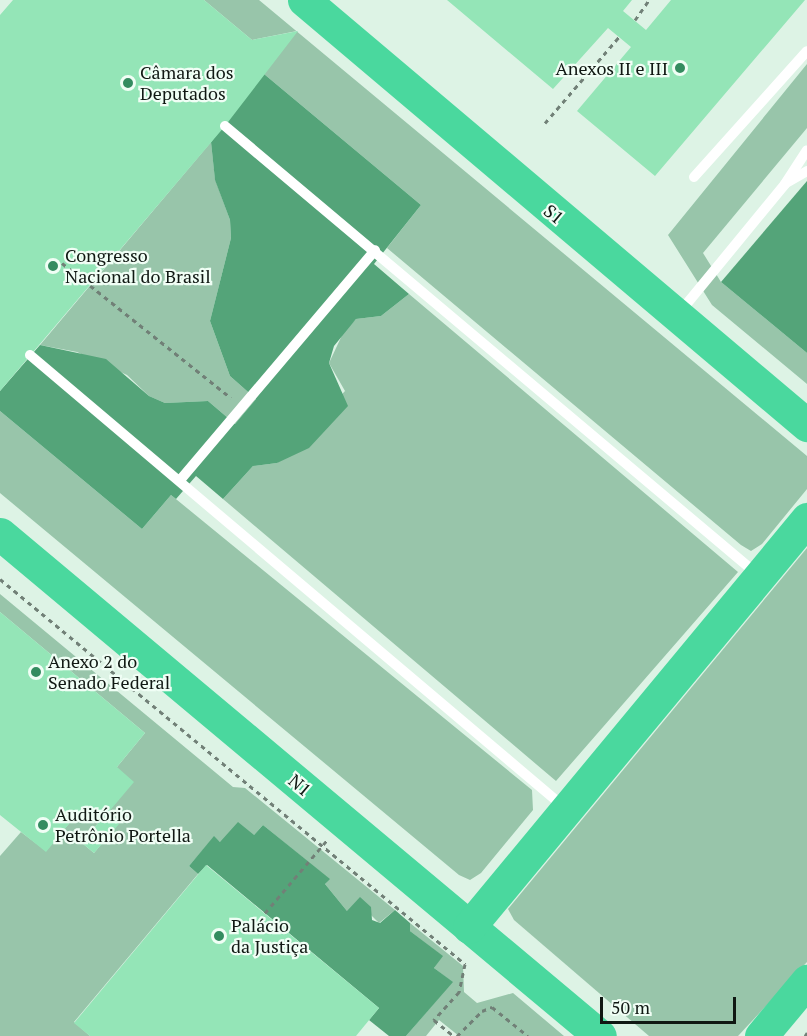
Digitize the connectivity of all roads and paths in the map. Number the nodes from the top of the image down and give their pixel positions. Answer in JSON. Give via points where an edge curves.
{"nodes":[{"id":1,"x":304,"y":0,"type":"edge"},
{"id":2,"x":649,"y":0,"type":"edge"},
{"id":3,"x":634,"y":20,"type":"dead end"},
{"id":4,"x":619,"y":37,"type":"dead end"},
{"id":5,"x":807,"y":51,"type":"edge"},
{"id":6,"x":545,"y":123,"type":"dead end"},
{"id":7,"x":225,"y":126,"type":"dead end"},
{"id":8,"x":807,"y":150,"type":"edge"},
{"id":9,"x":807,"y":171,"type":"edge"},
{"id":10,"x":694,"y":177,"type":"dead end"},
{"id":11,"x":785,"y":184,"type":"junction"},
{"id":12,"x":375,"y":250,"type":"junction"},
{"id":13,"x":62,"y":263,"type":"dead end"},
{"id":14,"x":676,"y":316,"type":"junction"},
{"id":15,"x":30,"y":355,"type":"dead end"},
{"id":16,"x":242,"y":407,"type":"junction"},
{"id":17,"x":807,"y":425,"type":"edge"},
{"id":18,"x":181,"y":479,"type":"junction"},
{"id":19,"x":807,"y":519,"type":"edge"},
{"id":20,"x":0,"y":534,"type":"edge"},
{"id":21,"x":760,"y":576,"type":"junction"},
{"id":22,"x":0,"y":579,"type":"edge"},
{"id":23,"x":566,"y":809,"type":"junction"},
{"id":24,"x":308,"y":862,"type":"dead end"},
{"id":25,"x":265,"y":913,"type":"dead end"},
{"id":26,"x":469,"y":927,"type":"junction"},
{"id":27,"x":807,"y":981,"type":"edge"},
{"id":28,"x":807,"y":1014,"type":"edge"},
{"id":29,"x":455,"y":1036,"type":"edge"},
{"id":30,"x":528,"y":1036,"type":"edge"},
{"id":31,"x":600,"y":1036,"type":"edge"},
{"id":32,"x":761,"y":1036,"type":"edge"},
{"id":33,"x":789,"y":1036,"type":"edge"}],
"edges":[{"from":1,"to":14,"type":"highway","name":"S1"},
{"from":2,"to":3,"type":"path"},
{"from":4,"to":6,"type":"path"},
{"from":5,"to":10,"type":"lane"},
{"from":7,"to":12,"type":"lane"},
{"from":8,"to":11,"type":"lane"},
{"from":9,"to":11,"type":"lane"},
{"from":11,"to":14,"type":"lane"},
{"from":12,"to":16,"type":"lane"},
{"from":12,"to":21,"type":"lane"},
{"from":13,"to":16,"type":"path"},
{"from":14,"to":17,"type":"highway","name":"S1"},
{"from":15,"to":18,"type":"lane"},
{"from":16,"to":18,"type":"lane"},
{"from":18,"to":23,"type":"lane"},
{"from":19,"to":21,"type":"highway"},
{"from":20,"to":26,"type":"highway","name":"N1"},
{"from":21,"to":23,"type":"highway"},
{"from":22,"to":29,"type":"path","via":[[465,964],[459,992],[434,1020]]},
{"from":23,"to":26,"type":"highway"},
{"from":24,"to":25,"type":"path"},
{"from":26,"to":31,"type":"highway","name":"N1"},
{"from":27,"to":32,"type":"highway"},
{"from":28,"to":33,"type":"highway"},
{"from":29,"to":30,"type":"path","via":[[482,1011],[492,1007]]}]}
